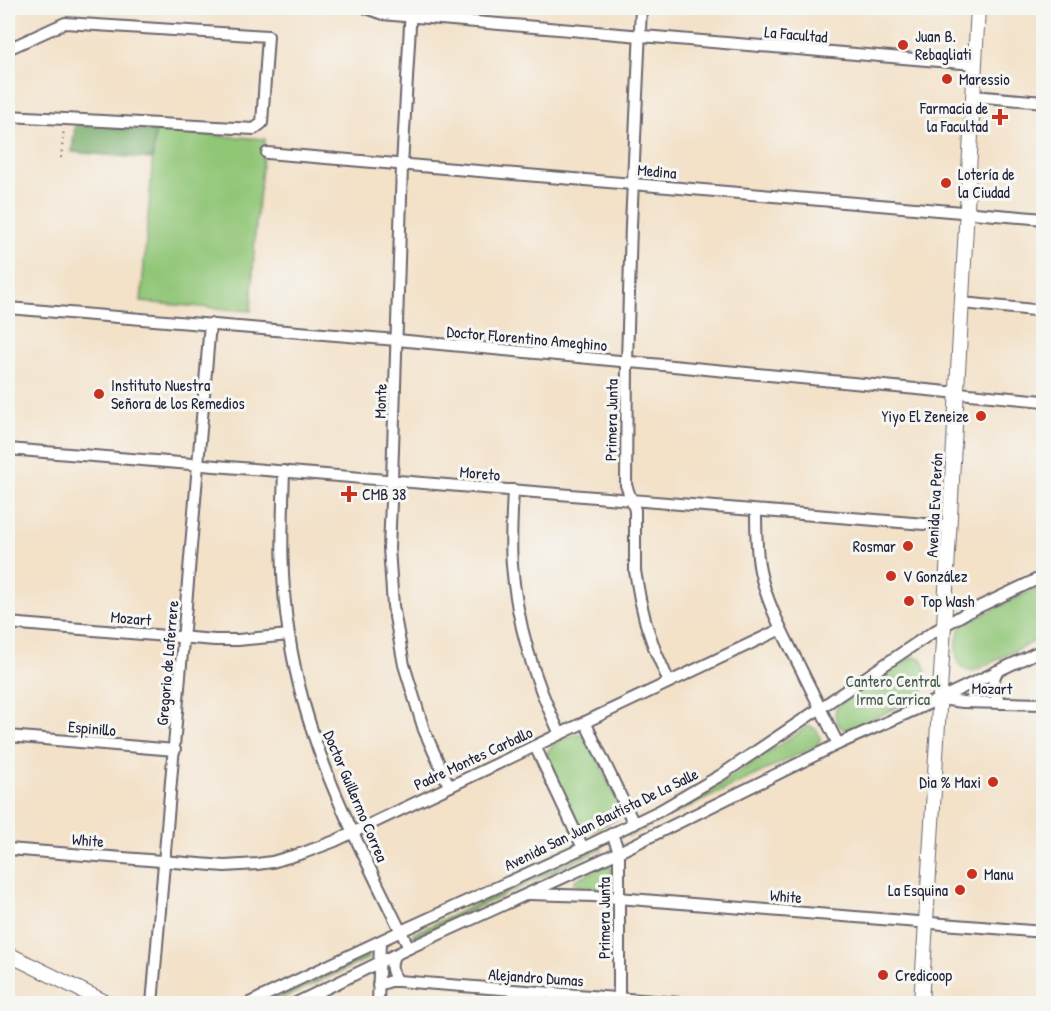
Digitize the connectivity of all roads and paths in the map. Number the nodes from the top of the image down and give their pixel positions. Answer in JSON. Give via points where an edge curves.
{"nodes":[{"id":1,"x":366,"y":8,"type":"edge"},
{"id":2,"x":641,"y":8,"type":"edge"},
{"id":3,"x":978,"y":8,"type":"edge"},
{"id":4,"x":411,"y":12,"type":"edge"},
{"id":5,"x":640,"y":36,"type":"junction"},
{"id":6,"x":8,"y":49,"type":"edge"},
{"id":7,"x":974,"y":64,"type":"junction"},
{"id":8,"x":973,"y":96,"type":"junction"},
{"id":9,"x":1044,"y":102,"type":"edge"},
{"id":10,"x":8,"y":116,"type":"edge"},
{"id":11,"x":65,"y":119,"type":"junction"},
{"id":12,"x":267,"y":153,"type":"dead end"},
{"id":13,"x":61,"y":158,"type":"dead end"},
{"id":14,"x":402,"y":166,"type":"junction"},
{"id":15,"x":632,"y":184,"type":"junction"},
{"id":16,"x":967,"y":212,"type":"junction"},
{"id":17,"x":1044,"y":219,"type":"edge"},
{"id":18,"x":962,"y":303,"type":"junction"},
{"id":19,"x":8,"y":308,"type":"edge"},
{"id":20,"x":1044,"y":311,"type":"edge"},
{"id":21,"x":210,"y":324,"type":"junction"},
{"id":22,"x":397,"y":340,"type":"junction"},
{"id":23,"x":627,"y":362,"type":"junction"},
{"id":24,"x":957,"y":393,"type":"junction"},
{"id":25,"x":1044,"y":401,"type":"edge"},
{"id":26,"x":8,"y":449,"type":"edge"},
{"id":27,"x":198,"y":464,"type":"junction"},
{"id":28,"x":284,"y":471,"type":"junction"},
{"id":29,"x":392,"y":480,"type":"junction"},
{"id":30,"x":513,"y":490,"type":"junction"},
{"id":31,"x":631,"y":500,"type":"junction"},
{"id":32,"x":756,"y":511,"type":"junction"},
{"id":33,"x":949,"y":526,"type":"junction"},
{"id":34,"x":1044,"y":576,"type":"edge"},
{"id":35,"x":8,"y":623,"type":"edge"},
{"id":36,"x":944,"y":625,"type":"junction"},
{"id":37,"x":781,"y":629,"type":"junction"},
{"id":38,"x":289,"y":635,"type":"junction"},
{"id":39,"x":184,"y":638,"type":"junction"},
{"id":40,"x":1044,"y":649,"type":"edge"},
{"id":41,"x":998,"y":671,"type":"junction"},
{"id":42,"x":669,"y":682,"type":"junction"},
{"id":43,"x":939,"y":699,"type":"junction"},
{"id":44,"x":1002,"y":703,"type":"junction"},
{"id":45,"x":1044,"y":704,"type":"edge"},
{"id":46,"x":820,"y":709,"type":"junction"},
{"id":47,"x":585,"y":722,"type":"junction"},
{"id":48,"x":560,"y":734,"type":"junction"},
{"id":49,"x":8,"y":736,"type":"edge"},
{"id":50,"x":838,"y":744,"type":"junction"},
{"id":51,"x":535,"y":746,"type":"junction"},
{"id":52,"x":175,"y":750,"type":"junction"},
{"id":53,"x":449,"y":786,"type":"junction"},
{"id":54,"x":634,"y":824,"type":"junction"},
{"id":55,"x":352,"y":832,"type":"junction"},
{"id":56,"x":612,"y":834,"type":"junction"},
{"id":57,"x":583,"y":848,"type":"junction"},
{"id":58,"x":8,"y":849,"type":"edge"},
{"id":59,"x":619,"y":852,"type":"junction"},
{"id":60,"x":165,"y":862,"type":"junction"},
{"id":61,"x":526,"y":894,"type":"junction"},
{"id":62,"x":618,"y":898,"type":"junction"},
{"id":63,"x":926,"y":923,"type":"junction"},
{"id":64,"x":401,"y":931,"type":"junction"},
{"id":65,"x":1044,"y":932,"type":"edge"},
{"id":66,"x":380,"y":942,"type":"junction"},
{"id":67,"x":409,"y":948,"type":"junction"},
{"id":68,"x":8,"y":954,"type":"edge"},
{"id":69,"x":394,"y":955,"type":"junction"},
{"id":70,"x":378,"y":963,"type":"junction"},
{"id":71,"x":398,"y":981,"type":"junction"},
{"id":72,"x":378,"y":986,"type":"junction"},
{"id":73,"x":619,"y":1001,"type":"edge"},
{"id":74,"x":109,"y":1004,"type":"edge"},
{"id":75,"x":152,"y":1004,"type":"edge"},
{"id":76,"x":247,"y":1004,"type":"edge"},
{"id":77,"x":294,"y":1004,"type":"edge"},
{"id":78,"x":378,"y":1004,"type":"edge"},
{"id":79,"x":692,"y":1004,"type":"edge"},
{"id":80,"x":921,"y":1004,"type":"edge"}],
"edges":[{"from":1,"to":4,"type":"street","name":"La Facultad","via":[[383,14]]},
{"from":2,"to":5,"type":"street","name":"Primera Junta"},
{"from":3,"to":7,"type":"main road","name":"Avenida Eva Perón"},
{"from":4,"to":5,"type":"street","name":"La Facultad"},
{"from":4,"to":14,"type":"street","name":"Monte"},
{"from":5,"to":7,"type":"street","name":"La Facultad"},
{"from":5,"to":15,"type":"street","name":"Primera Junta"},
{"from":6,"to":11,"type":"street","via":[[65,23],[268,36],[262,123],[254,129]]},
{"from":7,"to":8,"type":"main road","name":"Avenida Eva Perón"},
{"from":8,"to":9,"type":"street"},
{"from":8,"to":16,"type":"main road","name":"Avenida Eva Perón"},
{"from":10,"to":11,"type":"street"},
{"from":11,"to":13,"type":"path"},
{"from":12,"to":14,"type":"street","name":"Medina"},
{"from":14,"to":15,"type":"street","name":"Medina"},
{"from":14,"to":22,"type":"street","name":"Monte"},
{"from":15,"to":16,"type":"street","name":"Medina","via":[[781,192]]},
{"from":15,"to":23,"type":"street","name":"Primera Junta"},
{"from":16,"to":17,"type":"street","name":"Medina"},
{"from":16,"to":18,"type":"main road","name":"Avenida Eva Perón"},
{"from":18,"to":20,"type":"street"},
{"from":18,"to":24,"type":"main road","name":"Avenida Eva Perón"},
{"from":19,"to":21,"type":"street","name":"Doctor Florentino Ameghino"},
{"from":21,"to":22,"type":"street","name":"Doctor Florentino Ameghino"},
{"from":21,"to":27,"type":"street","name":"Gregorio de Laferrere"},
{"from":22,"to":23,"type":"street","name":"Doctor Florentino Ameghino"},
{"from":22,"to":29,"type":"street","name":"Monte"},
{"from":23,"to":24,"type":"street","name":"Doctor Florentino Ameghino"},
{"from":23,"to":31,"type":"street","name":"Primera Junta","via":[[626,484]]},
{"from":24,"to":25,"type":"street","name":"Doctor Florentino Ameghino"},
{"from":24,"to":33,"type":"main road","name":"Avenida Eva Perón"},
{"from":26,"to":27,"type":"street","name":"Moreto"},
{"from":27,"to":28,"type":"street","name":"Moreto"},
{"from":27,"to":39,"type":"street","name":"Gregorio de Laferrere"},
{"from":28,"to":29,"type":"street","name":"Moreto"},
{"from":28,"to":38,"type":"street","name":"Doctor Guillermo Correa","via":[[282,556]]},
{"from":29,"to":30,"type":"street","name":"Moreto"},
{"from":29,"to":53,"type":"street","name":"Monte","via":[[389,548],[396,624],[418,712]]},
{"from":30,"to":31,"type":"street","name":"Moreto"},
{"from":30,"to":48,"type":"street","via":[[512,565],[520,623],[546,705]]},
{"from":31,"to":32,"type":"street","name":"Moreto"},
{"from":31,"to":42,"type":"street","name":"Primera Junta","via":[[635,510],[635,571],[640,599]]},
{"from":32,"to":33,"type":"street","name":"Moreto"},
{"from":32,"to":37,"type":"street","via":[[759,571]]},
{"from":33,"to":36,"type":"main road","name":"Avenida Eva Perón"},
{"from":34,"to":36,"type":"street","name":"Avenida San Juan Bautista De La Salle"},
{"from":35,"to":39,"type":"street","name":"Mozart"},
{"from":36,"to":43,"type":"main road","name":"Avenida Eva Perón"},
{"from":36,"to":46,"type":"street","name":"Avenida San Juan Bautista De La Salle"},
{"from":37,"to":42,"type":"street","name":"Padre Montes Carballo"},
{"from":37,"to":46,"type":"street"},
{"from":38,"to":39,"type":"street","name":"Mozart","via":[[238,640]]},
{"from":38,"to":55,"type":"street","name":"Doctor Guillermo Correa","via":[[314,739]]},
{"from":39,"to":52,"type":"street","name":"Gregorio de Laferrere"},
{"from":40,"to":41,"type":"street","name":"Avenida San Juan Bautista De La Salle"},
{"from":41,"to":43,"type":"street","name":"Avenida San Juan Bautista De La Salle"},
{"from":41,"to":44,"type":"street","via":[[993,688]]},
{"from":42,"to":47,"type":"street","name":"Padre Montes Carballo"},
{"from":43,"to":44,"type":"street","name":"Mozart"},
{"from":43,"to":50,"type":"street","name":"Avenida San Juan Bautista De La Salle"},
{"from":43,"to":63,"type":"main road","name":"Avenida Eva Perón"},
{"from":44,"to":45,"type":"street","name":"Mozart"},
{"from":46,"to":50,"type":"street"},
{"from":46,"to":54,"type":"street","name":"Avenida San Juan Bautista De La Salle","via":[[711,782]]},
{"from":47,"to":48,"type":"street","name":"Padre Montes Carballo"},
{"from":47,"to":54,"type":"street"},
{"from":48,"to":51,"type":"street","name":"Padre Montes Carballo"},
{"from":49,"to":52,"type":"street","name":"Espinillo"},
{"from":50,"to":59,"type":"street","name":"Avenida San Juan Bautista De La Salle"},
{"from":51,"to":53,"type":"street","name":"Padre Montes Carballo"},
{"from":51,"to":57,"type":"street"},
{"from":52,"to":60,"type":"street","name":"Gregorio de Laferrere"},
{"from":53,"to":55,"type":"street","name":"Padre Montes Carballo"},
{"from":54,"to":56,"type":"street","name":"Avenida San Juan Bautista De La Salle"},
{"from":55,"to":60,"type":"street","name":"Padre Montes Carballo","via":[[303,854],[265,863],[225,866]]},
{"from":55,"to":64,"type":"street","name":"Doctor Guillermo Correa"},
{"from":56,"to":57,"type":"street","name":"Avenida San Juan Bautista De La Salle"},
{"from":56,"to":59,"type":"street","name":"Primera Junta"},
{"from":57,"to":64,"type":"street","name":"Avenida San Juan Bautista De La Salle"},
{"from":58,"to":60,"type":"street","name":"White"},
{"from":59,"to":61,"type":"street","name":"Avenida San Juan Bautista De La Salle"},
{"from":59,"to":62,"type":"street","name":"Primera Junta"},
{"from":60,"to":75,"type":"street","name":"Gregorio de Laferrere"},
{"from":61,"to":62,"type":"street","name":"White"},
{"from":61,"to":67,"type":"street","name":"Avenida San Juan Bautista De La Salle"},
{"from":62,"to":63,"type":"street","name":"White"},
{"from":62,"to":73,"type":"street","name":"Primera Junta"},
{"from":63,"to":65,"type":"street","name":"White"},
{"from":63,"to":80,"type":"main road","name":"Avenida Eva Perón"},
{"from":64,"to":66,"type":"street","name":"Avenida San Juan Bautista De La Salle"},
{"from":64,"to":67,"type":"street","name":"Doctor Guillermo Correa"},
{"from":66,"to":70,"type":"street"},
{"from":66,"to":76,"type":"street","name":"Avenida San Juan Bautista De La Salle"},
{"from":67,"to":69,"type":"street","name":"Avenida San Juan Bautista De La Salle"},
{"from":68,"to":74,"type":"main road"},
{"from":69,"to":70,"type":"street","name":"Avenida San Juan Bautista De La Salle"},
{"from":69,"to":71,"type":"street","via":[[390,968]]},
{"from":70,"to":72,"type":"street"},
{"from":70,"to":77,"type":"street","name":"Avenida San Juan Bautista De La Salle"},
{"from":71,"to":72,"type":"street","name":"Alejandro Dumas"},
{"from":71,"to":73,"type":"street","name":"Alejandro Dumas"},
{"from":72,"to":78,"type":"street"},
{"from":73,"to":79,"type":"street","name":"Alejandro Dumas"}]}
